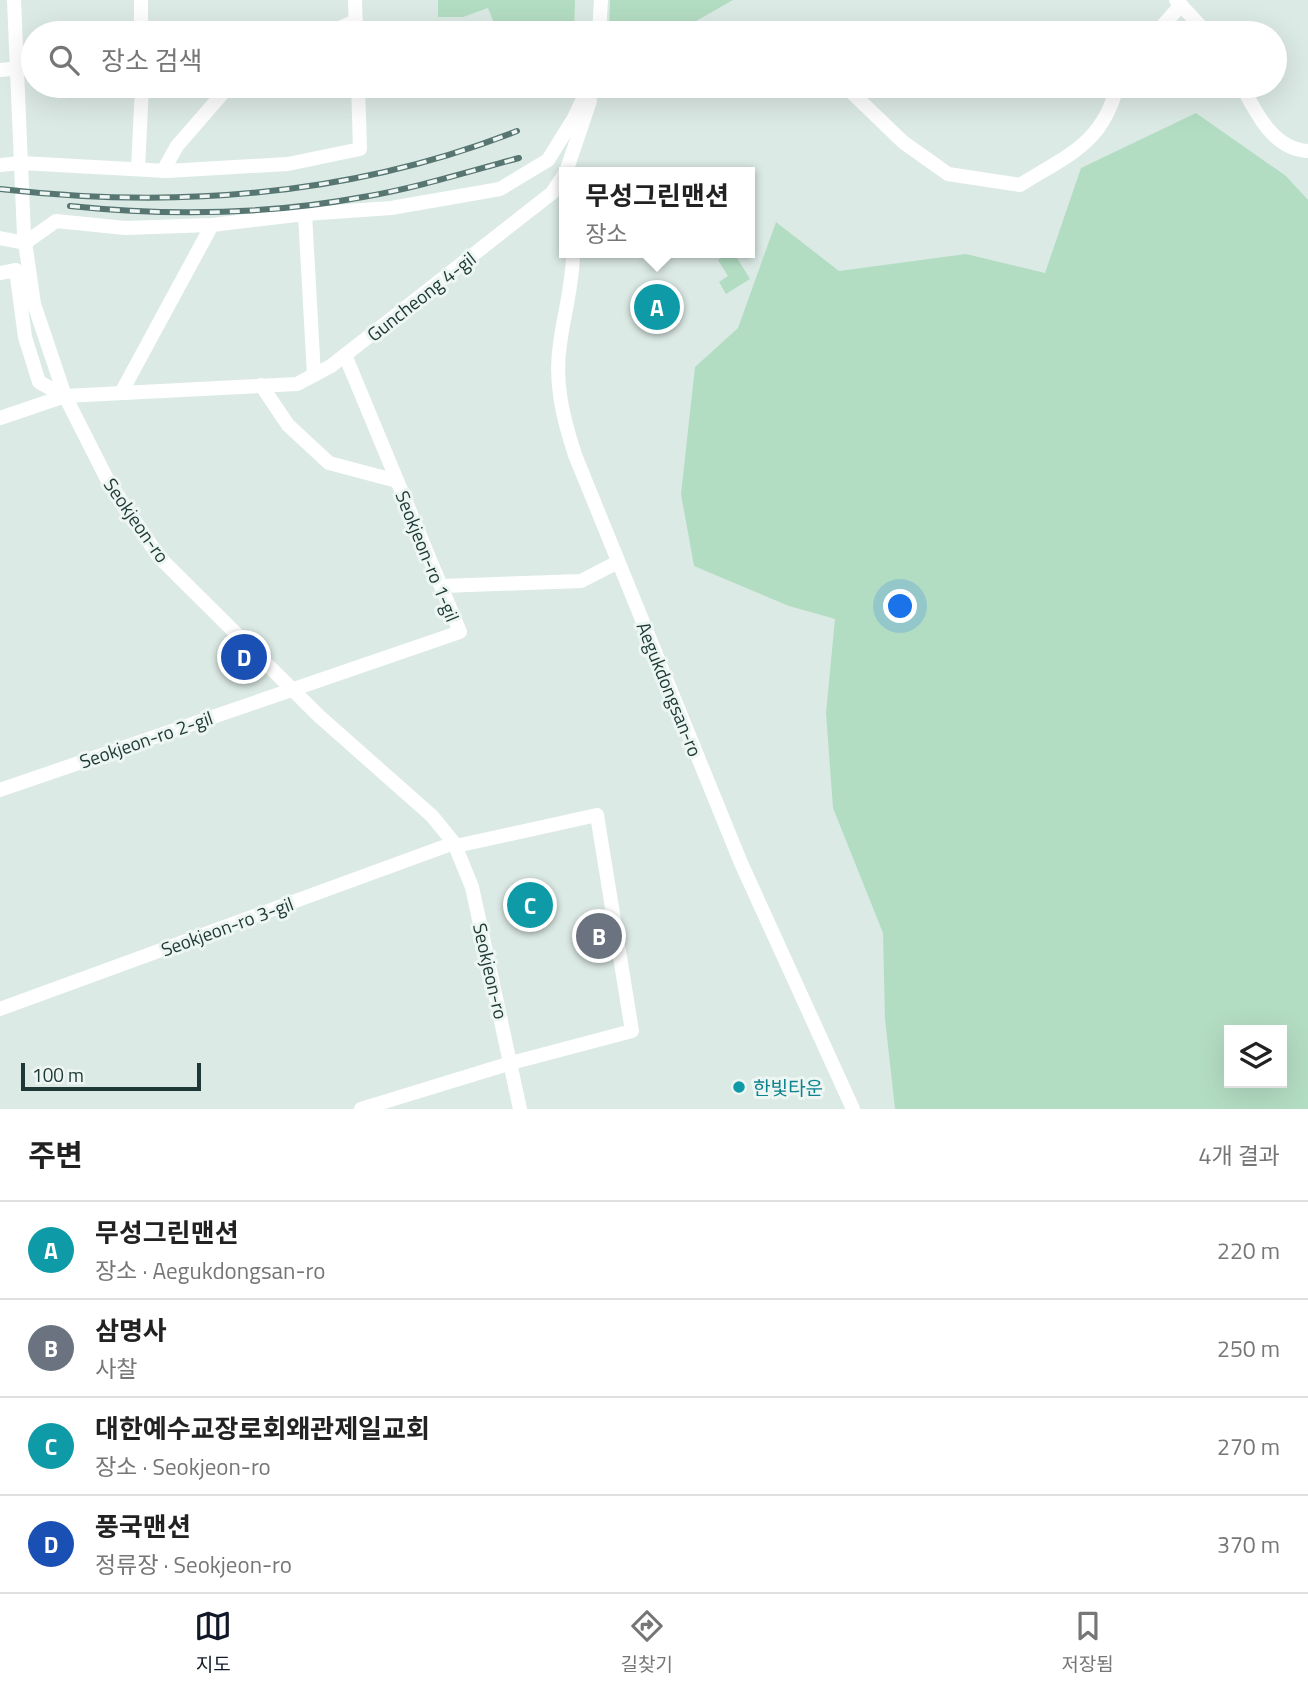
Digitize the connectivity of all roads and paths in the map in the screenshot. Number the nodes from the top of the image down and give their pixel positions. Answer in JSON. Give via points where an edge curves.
{"nodes":[{"id":1,"x":14,"y":0,"type":"edge"},
{"id":2,"x":141,"y":0,"type":"edge"},
{"id":3,"x":355,"y":0,"type":"edge"},
{"id":4,"x":601,"y":0,"type":"edge"},
{"id":5,"x":1178,"y":2,"type":"edge"},
{"id":6,"x":141,"y":21,"type":"edge"},
{"id":7,"x":356,"y":21,"type":"edge"},
{"id":8,"x":600,"y":21,"type":"edge"},
{"id":9,"x":1165,"y":21,"type":"edge"},
{"id":10,"x":1196,"y":21,"type":"edge"},
{"id":11,"x":21,"y":68,"type":"edge"},
{"id":12,"x":17,"y":69,"type":"junction"},
{"id":13,"x":0,"y":70,"type":"edge"},
{"id":14,"x":141,"y":98,"type":"edge"},
{"id":15,"x":219,"y":98,"type":"edge"},
{"id":16,"x":358,"y":98,"type":"edge"},
{"id":17,"x":585,"y":98,"type":"edge"},
{"id":18,"x":588,"y":98,"type":"edge"},
{"id":19,"x":857,"y":98,"type":"edge"},
{"id":20,"x":1114,"y":98,"type":"edge"},
{"id":21,"x":1248,"y":98,"type":"edge"},
{"id":22,"x":1308,"y":151,"type":"edge"},
{"id":23,"x":21,"y":163,"type":"junction"},
{"id":24,"x":0,"y":165,"type":"edge"},
{"id":25,"x":568,"y":167,"type":"edge"},
{"id":26,"x":138,"y":169,"type":"junction"},
{"id":27,"x":163,"y":171,"type":"junction"},
{"id":28,"x":559,"y":184,"type":"edge"},
{"id":29,"x":305,"y":214,"type":"junction"},
{"id":30,"x":212,"y":225,"type":"junction"},
{"id":31,"x":0,"y":238,"type":"edge"},
{"id":32,"x":25,"y":243,"type":"junction"},
{"id":33,"x":573,"y":258,"type":"edge"},
{"id":34,"x":0,"y":273,"type":"edge"},
{"id":35,"x":345,"y":355,"type":"junction"},
{"id":36,"x":313,"y":375,"type":"junction"},
{"id":37,"x":261,"y":386,"type":"junction"},
{"id":38,"x":121,"y":393,"type":"junction"},
{"id":39,"x":65,"y":396,"type":"junction"},
{"id":40,"x":0,"y":418,"type":"edge"},
{"id":41,"x":397,"y":481,"type":"junction"},
{"id":42,"x":618,"y":562,"type":"junction"},
{"id":43,"x":442,"y":586,"type":"junction"},
{"id":44,"x":292,"y":689,"type":"junction"},
{"id":45,"x":0,"y":790,"type":"edge"},
{"id":46,"x":455,"y":844,"type":"junction"},
{"id":47,"x":0,"y":1009,"type":"edge"},
{"id":48,"x":511,"y":1063,"type":"junction"},
{"id":49,"x":361,"y":1109,"type":"edge"},
{"id":50,"x":520,"y":1109,"type":"edge"},
{"id":51,"x":853,"y":1109,"type":"edge"}],
"edges":[{"from":1,"to":12,"type":"street","name":"Seokjeon-ro"},
{"from":2,"to":6,"type":"street"},
{"from":3,"to":7,"type":"street"},
{"from":4,"to":8,"type":"street"},
{"from":5,"to":9,"type":"street"},
{"from":5,"to":10,"type":"street"},
{"from":11,"to":12,"type":"street"},
{"from":12,"to":13,"type":"street"},
{"from":12,"to":23,"type":"street","name":"Seokjeon-ro"},
{"from":14,"to":26,"type":"street"},
{"from":15,"to":27,"type":"street","via":[[177,146]]},
{"from":16,"to":27,"type":"street","via":[[360,149],[288,164]]},
{"from":17,"to":29,"type":"street","via":[[548,160],[500,189],[391,208]]},
{"from":18,"to":25,"type":"street","name":"Guncheong 4-gil"},
{"from":19,"to":20,"type":"street","via":[[902,142],[948,174],[1020,185],[1090,140],[1111,111]]},
{"from":21,"to":22,"type":"street","via":[[1264,128],[1299,151]]},
{"from":23,"to":24,"type":"street"},
{"from":23,"to":26,"type":"street"},
{"from":23,"to":32,"type":"street","name":"Seokjeon-ro"},
{"from":26,"to":27,"type":"street"},
{"from":28,"to":35,"type":"street","name":"Guncheong 4-gil"},
{"from":29,"to":30,"type":"street"},
{"from":29,"to":36,"type":"street"},
{"from":30,"to":32,"type":"street","via":[[125,228],[56,221]]},
{"from":30,"to":38,"type":"street"},
{"from":31,"to":32,"type":"street"},
{"from":32,"to":39,"type":"street","name":"Seokjeon-ro","via":[[34,304]]},
{"from":33,"to":42,"type":"street","name":"Aegukdongsan-ro","via":[[559,346],[559,406]]},
{"from":34,"to":39,"type":"street","via":[[16,270],[25,337],[39,382]]},
{"from":35,"to":36,"type":"street","name":"Guncheong 4-gil"},
{"from":35,"to":41,"type":"street","name":"Seokjeon-ro 1-gil"},
{"from":36,"to":37,"type":"street","name":"Guncheong 4-gil","via":[[297,384]]},
{"from":37,"to":38,"type":"street","name":"Guncheong 4-gil"},
{"from":37,"to":41,"type":"street","via":[[288,425],[329,463]]},
{"from":38,"to":39,"type":"street","name":"Guncheong 4-gil"},
{"from":39,"to":40,"type":"street","name":"Guncheong 4-gil"},
{"from":39,"to":44,"type":"street","name":"Seokjeon-ro","via":[[108,481],[159,557]]},
{"from":41,"to":43,"type":"street","name":"Seokjeon-ro 1-gil"},
{"from":42,"to":43,"type":"street","via":[[581,581]]},
{"from":42,"to":51,"type":"street","name":"Aegukdongsan-ro","via":[[741,863]]},
{"from":43,"to":44,"type":"street","name":"Seokjeon-ro 1-gil","via":[[460,632]]},
{"from":44,"to":45,"type":"street","name":"Seokjeon-ro 2-gil"},
{"from":44,"to":46,"type":"street","name":"Seokjeon-ro","via":[[432,816]]},
{"from":46,"to":47,"type":"street","name":"Seokjeon-ro 3-gil"},
{"from":46,"to":48,"type":"street","name":"Seokjeon-ro","via":[[472,887]]},
{"from":46,"to":48,"type":"street","name":"Seokjeon-ro 3-gil","via":[[597,815],[632,1031]]},
{"from":48,"to":49,"type":"street"},
{"from":48,"to":50,"type":"street","name":"Seokjeon-ro"}]}
